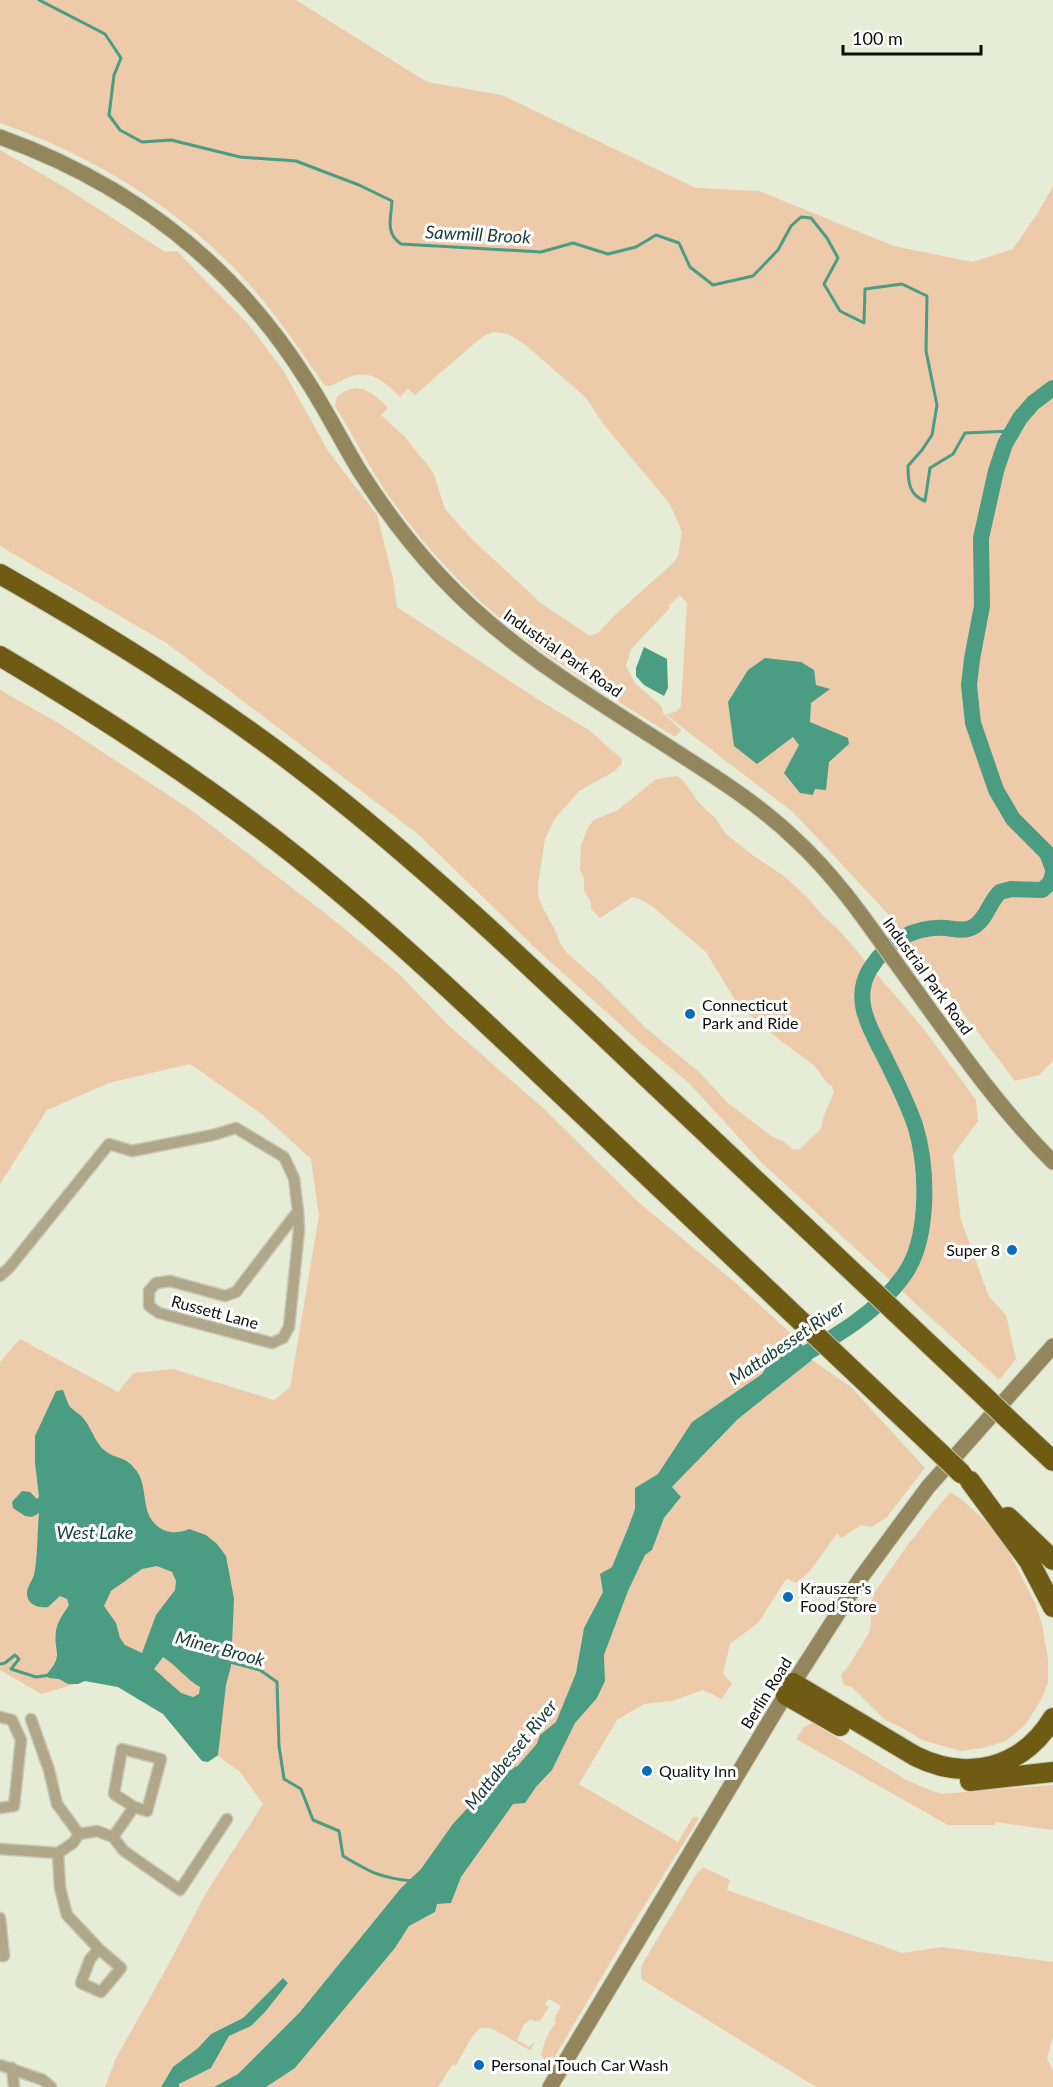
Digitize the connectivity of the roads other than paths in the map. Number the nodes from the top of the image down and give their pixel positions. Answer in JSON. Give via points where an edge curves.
{"nodes":[{"id":1,"x":0,"y":136,"type":"edge"},
{"id":2,"x":0,"y":574,"type":"edge"},
{"id":3,"x":0,"y":656,"type":"edge"},
{"id":4,"x":1053,"y":1162,"type":"edge"},
{"id":5,"x":298,"y":1211,"type":"junction"},
{"id":6,"x":0,"y":1276,"type":"edge"},
{"id":7,"x":1053,"y":1346,"type":"edge"},
{"id":8,"x":1053,"y":1461,"type":"edge"},
{"id":9,"x":966,"y":1478,"type":"junction"},
{"id":10,"x":1053,"y":1560,"type":"edge"},
{"id":11,"x":1053,"y":1607,"type":"edge"},
{"id":12,"x":789,"y":1689,"type":"junction"},
{"id":13,"x":0,"y":1717,"type":"edge"},
{"id":14,"x":1053,"y":1718,"type":"edge"},
{"id":15,"x":31,"y":1719,"type":"dead end"},
{"id":16,"x":1053,"y":1772,"type":"edge"},
{"id":17,"x":134,"y":1807,"type":"junction"},
{"id":18,"x":0,"y":1808,"type":"edge"},
{"id":19,"x":227,"y":1819,"type":"dead end"},
{"id":20,"x":79,"y":1834,"type":"junction"},
{"id":21,"x":113,"y":1837,"type":"junction"},
{"id":22,"x":0,"y":1850,"type":"edge"},
{"id":23,"x":58,"y":1853,"type":"junction"},
{"id":24,"x":0,"y":1918,"type":"edge"},
{"id":25,"x":99,"y":1949,"type":"dead end"},
{"id":26,"x":0,"y":1956,"type":"edge"},
{"id":27,"x":0,"y":2065,"type":"edge"},
{"id":28,"x":12,"y":2068,"type":"junction"},
{"id":29,"x":15,"y":2087,"type":"edge"},
{"id":30,"x":51,"y":2087,"type":"edge"},
{"id":31,"x":550,"y":2087,"type":"edge"}],
"edges":[{"from":1,"to":4,"type":"street","name":"Industrial Park Road","via":[[58,160],[130,199],[198,250],[229,279],[284,345],[378,500],[441,578],[542,665],[724,783],[767,814],[811,855],[870,926],[985,1085]]},
{"from":2,"to":8,"type":"highway","bridge":true,"via":[[178,682],[266,743],[433,877]]},
{"from":3,"to":9,"type":"highway","bridge":true,"via":[[174,766],[342,894],[445,985]]},
{"from":5,"to":5,"type":"street","name":"Russett Lane","via":[[236,1292],[225,1296],[170,1281],[156,1283],[149,1291],[149,1306],[159,1313],[272,1343],[283,1338],[289,1327]]},
{"from":5,"to":6,"type":"street","name":"Russett Lane","via":[[294,1179],[284,1157],[236,1128],[132,1151],[109,1144]]},
{"from":7,"to":12,"type":"street","name":"Berlin Road","via":[[898,1525]]},
{"from":9,"to":10,"type":"highway"},
{"from":9,"to":11,"type":"highway","via":[[1029,1561]]},
{"from":12,"to":14,"type":"highway","via":[[915,1756],[951,1769],[976,1769],[1009,1759],[1038,1739]]},
{"from":12,"to":16,"type":"highway","via":[[915,1770],[941,1779],[970,1781]]},
{"from":12,"to":31,"type":"street","name":"Berlin Road"},
{"from":13,"to":18,"type":"street","via":[[12,1720],[21,1740],[14,1806]]},
{"from":15,"to":20,"type":"street","via":[[57,1804]]},
{"from":17,"to":17,"type":"street","via":[[147,1811],[161,1759],[122,1749],[114,1794]]},
{"from":17,"to":21,"type":"street"},
{"from":19,"to":21,"type":"street","via":[[180,1890],[124,1851]]},
{"from":20,"to":21,"type":"street","via":[[97,1831]]},
{"from":20,"to":23,"type":"street"},
{"from":22,"to":23,"type":"street"},
{"from":23,"to":25,"type":"street","via":[[60,1888],[67,1915]]},
{"from":24,"to":26,"type":"street","via":[[4,1956]]},
{"from":27,"to":28,"type":"street"},
{"from":28,"to":29,"type":"street"},
{"from":28,"to":30,"type":"street"}]}
